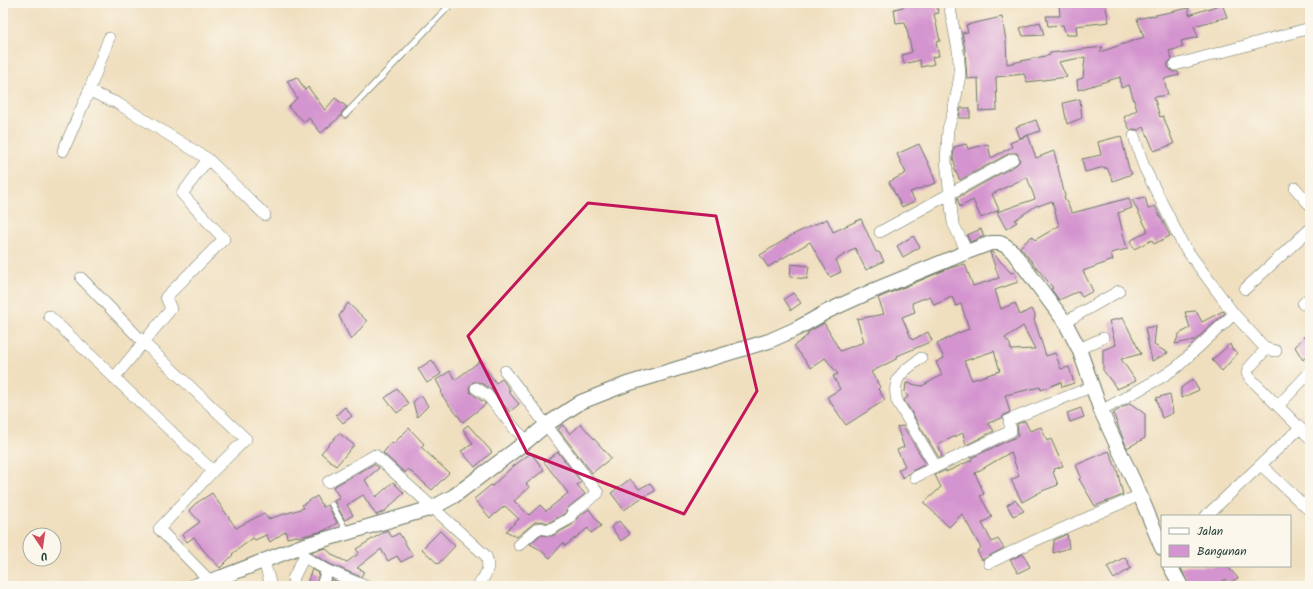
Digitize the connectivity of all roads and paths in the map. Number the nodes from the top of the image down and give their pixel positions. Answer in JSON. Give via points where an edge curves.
{"nodes":[{"id":1,"x":452,"y":3,"type":"edge"},
{"id":2,"x":949,"y":3,"type":"edge"},
{"id":3,"x":1310,"y":28,"type":"edge"},
{"id":4,"x":109,"y":38,"type":"dead end"},
{"id":5,"x":1175,"y":65,"type":"dead end"},
{"id":6,"x":89,"y":91,"type":"junction"},
{"id":7,"x":345,"y":115,"type":"dead end"},
{"id":8,"x":1134,"y":136,"type":"dead end"},
{"id":9,"x":63,"y":151,"type":"dead end"},
{"id":10,"x":208,"y":159,"type":"junction"},
{"id":11,"x":1013,"y":159,"type":"dead end"},
{"id":12,"x":1295,"y":188,"type":"dead end"},
{"id":13,"x":949,"y":193,"type":"junction"},
{"id":14,"x":1310,"y":205,"type":"edge"},
{"id":15,"x":265,"y":215,"type":"dead end"},
{"id":16,"x":1310,"y":229,"type":"edge"},
{"id":17,"x":880,"y":232,"type":"dead end"},
{"id":18,"x":967,"y":252,"type":"junction"},
{"id":19,"x":81,"y":278,"type":"dead end"},
{"id":20,"x":1245,"y":289,"type":"dead end"},
{"id":21,"x":1119,"y":291,"type":"dead end"},
{"id":22,"x":1234,"y":314,"type":"junction"},
{"id":23,"x":49,"y":316,"type":"dead end"},
{"id":24,"x":1065,"y":322,"type":"junction"},
{"id":25,"x":1103,"y":338,"type":"dead end"},
{"id":26,"x":143,"y":342,"type":"junction"},
{"id":27,"x":1079,"y":349,"type":"junction"},
{"id":28,"x":921,"y":358,"type":"dead end"},
{"id":29,"x":505,"y":372,"type":"dead end"},
{"id":30,"x":1310,"y":372,"type":"edge"},
{"id":31,"x":114,"y":378,"type":"junction"},
{"id":32,"x":1092,"y":387,"type":"junction"},
{"id":33,"x":476,"y":388,"type":"dead end"},
{"id":34,"x":1278,"y":406,"type":"junction"},
{"id":35,"x":1101,"y":411,"type":"junction"},
{"id":36,"x":546,"y":426,"type":"junction"},
{"id":37,"x":1300,"y":428,"type":"junction"},
{"id":38,"x":1310,"y":438,"type":"edge"},
{"id":39,"x":527,"y":441,"type":"junction"},
{"id":40,"x":1261,"y":465,"type":"junction"},
{"id":41,"x":936,"y":467,"type":"junction"},
{"id":42,"x":213,"y":471,"type":"junction"},
{"id":43,"x":915,"y":477,"type":"dead end"},
{"id":44,"x":328,"y":482,"type":"dead end"},
{"id":45,"x":1140,"y":495,"type":"junction"},
{"id":46,"x":332,"y":505,"type":"dead end"},
{"id":47,"x":432,"y":508,"type":"junction"},
{"id":48,"x":1310,"y":511,"type":"edge"},
{"id":49,"x":1207,"y":515,"type":"edge"},
{"id":50,"x":347,"y":532,"type":"junction"},
{"id":51,"x":519,"y":545,"type":"dead end"},
{"id":52,"x":1161,"y":546,"type":"edge"},
{"id":53,"x":303,"y":552,"type":"junction"},
{"id":54,"x":264,"y":561,"type":"junction"},
{"id":55,"x":989,"y":563,"type":"dead end"},
{"id":56,"x":1171,"y":567,"type":"edge"},
{"id":57,"x":327,"y":570,"type":"junction"},
{"id":58,"x":293,"y":579,"type":"dead end"},
{"id":59,"x":217,"y":581,"type":"edge"},
{"id":60,"x":194,"y":586,"type":"edge"},
{"id":61,"x":271,"y":586,"type":"edge"},
{"id":62,"x":322,"y":586,"type":"edge"},
{"id":63,"x":365,"y":586,"type":"edge"},
{"id":64,"x":478,"y":586,"type":"edge"},
{"id":65,"x":1181,"y":586,"type":"edge"}],
"edges":[{"from":1,"to":7,"type":"lane"},
{"from":2,"to":13,"type":"street","via":[[960,75],[948,129],[946,161]]},
{"from":3,"to":5,"type":"street"},
{"from":4,"to":6,"type":"street"},
{"from":6,"to":9,"type":"street"},
{"from":6,"to":10,"type":"street","via":[[117,103]]},
{"from":8,"to":22,"type":"street","via":[[1144,167],[1183,245]]},
{"from":10,"to":15,"type":"street"},
{"from":10,"to":26,"type":"street","via":[[182,194],[224,239],[166,297],[171,309]]},
{"from":11,"to":13,"type":"street"},
{"from":12,"to":14,"type":"street"},
{"from":13,"to":17,"type":"street"},
{"from":13,"to":18,"type":"street","via":[[953,223]]},
{"from":16,"to":20,"type":"street"},
{"from":18,"to":24,"type":"street","via":[[995,243],[1006,246]]},
{"from":18,"to":36,"type":"street","via":[[872,291],[769,341],[627,384],[581,402]]},
{"from":19,"to":26,"type":"street"},
{"from":21,"to":24,"type":"street"},
{"from":22,"to":34,"type":"street","via":[[1271,350],[1249,368],[1247,373]]},
{"from":22,"to":35,"type":"street","via":[[1177,367]]},
{"from":23,"to":31,"type":"street"},
{"from":24,"to":27,"type":"street"},
{"from":25,"to":27,"type":"street"},
{"from":26,"to":31,"type":"street"},
{"from":26,"to":42,"type":"street","via":[[246,439]]},
{"from":27,"to":32,"type":"street"},
{"from":28,"to":41,"type":"street","via":[[899,376],[895,390],[897,401]]},
{"from":29,"to":36,"type":"street"},
{"from":30,"to":34,"type":"street"},
{"from":31,"to":42,"type":"street"},
{"from":32,"to":35,"type":"street"},
{"from":32,"to":41,"type":"street","via":[[1009,420],[1011,431]]},
{"from":33,"to":39,"type":"street","via":[[487,395]]},
{"from":34,"to":37,"type":"street"},
{"from":35,"to":45,"type":"street"},
{"from":36,"to":39,"type":"street"},
{"from":36,"to":51,"type":"street","via":[[598,493],[573,512],[566,521],[549,530],[537,529]]},
{"from":37,"to":38,"type":"street"},
{"from":37,"to":40,"type":"street"},
{"from":39,"to":47,"type":"street","via":[[454,496]]},
{"from":40,"to":48,"type":"street"},
{"from":40,"to":49,"type":"street"},
{"from":41,"to":43,"type":"street"},
{"from":42,"to":59,"type":"street","via":[[160,529]]},
{"from":44,"to":47,"type":"street","via":[[375,455]]},
{"from":45,"to":52,"type":"street"},
{"from":45,"to":55,"type":"street"},
{"from":46,"to":50,"type":"lane"},
{"from":47,"to":50,"type":"street"},
{"from":47,"to":64,"type":"street","via":[[486,556],[488,568]]},
{"from":50,"to":53,"type":"street"},
{"from":53,"to":54,"type":"street"},
{"from":53,"to":57,"type":"street"},
{"from":53,"to":58,"type":"street"},
{"from":54,"to":59,"type":"street"},
{"from":54,"to":61,"type":"street"},
{"from":56,"to":65,"type":"street"},
{"from":57,"to":62,"type":"street"},
{"from":57,"to":63,"type":"street"},
{"from":59,"to":60,"type":"street"}]}
